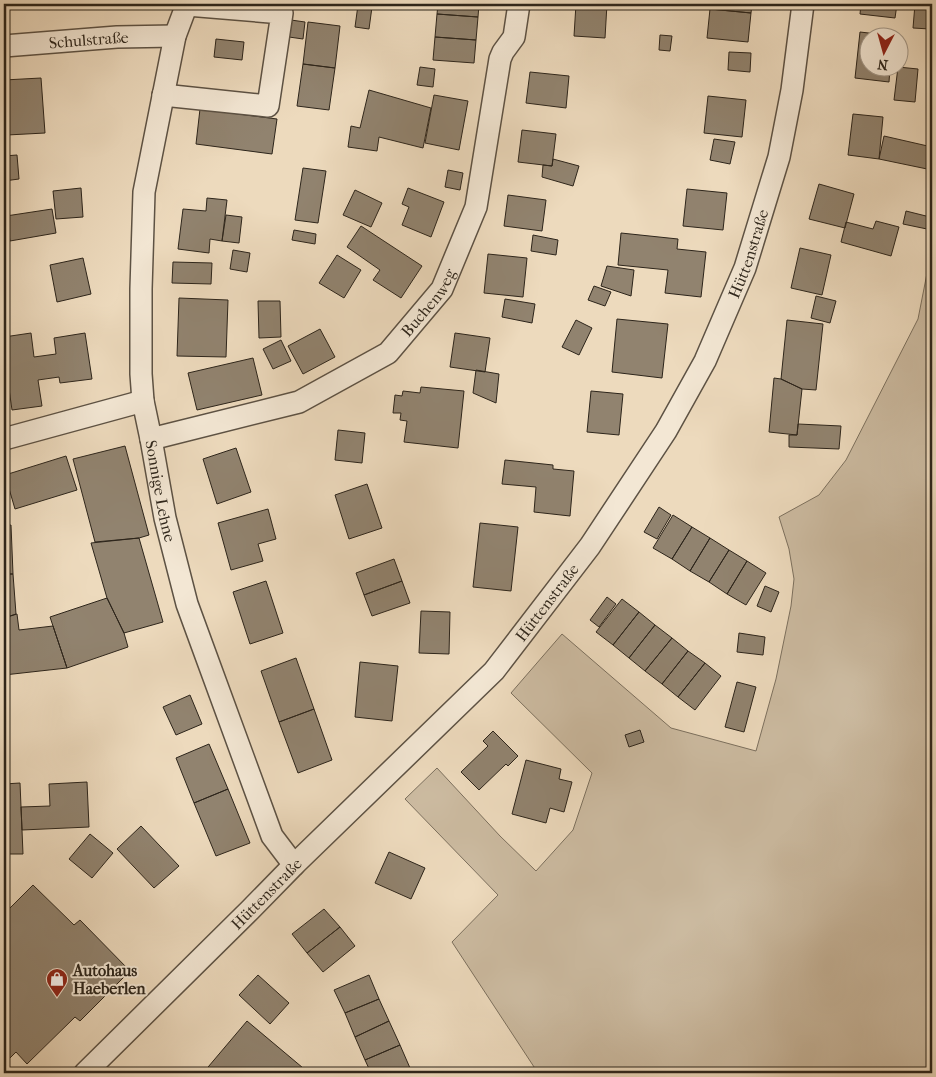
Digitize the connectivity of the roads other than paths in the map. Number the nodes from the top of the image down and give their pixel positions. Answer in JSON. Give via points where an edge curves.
{"nodes":[{"id":1,"x":187,"y":4,"type":"edge"},
{"id":2,"x":519,"y":4,"type":"edge"},
{"id":3,"x":803,"y":4,"type":"edge"},
{"id":4,"x":175,"y":36,"type":"junction"},
{"id":5,"x":4,"y":46,"type":"edge"},
{"id":6,"x":163,"y":94,"type":"junction"},
{"id":7,"x":143,"y":401,"type":"junction"},
{"id":8,"x":4,"y":439,"type":"edge"},
{"id":9,"x":151,"y":439,"type":"junction"},
{"id":10,"x":294,"y":865,"type":"junction"},
{"id":11,"x":85,"y":1073,"type":"edge"}],
"edges":[{"from":1,"to":4,"type":"street","name":"Sonnige Lehne"},
{"from":1,"to":6,"type":"street","name":"Sonnige Lehne","via":[[282,13],[268,106]]},
{"from":2,"to":9,"type":"street","name":"Buchenweg","via":[[514,37],[500,59],[476,207],[442,289],[388,352],[299,402]]},
{"from":3,"to":10,"type":"street","name":"Hüttenstraße","via":[[779,157],[745,268],[705,361],[666,431],[590,546],[494,671]]},
{"from":4,"to":5,"type":"street","name":"Schulstraße"},
{"from":4,"to":6,"type":"street","name":"Sonnige Lehne"},
{"from":6,"to":7,"type":"street","name":"Sonnige Lehne","via":[[144,192],[141,288]]},
{"from":7,"to":8,"type":"street"},
{"from":7,"to":9,"type":"street","name":"Sonnige Lehne"},
{"from":9,"to":10,"type":"street","name":"Sonnige Lehne","via":[[164,518],[187,604],[272,836]]},
{"from":10,"to":11,"type":"street","name":"Hüttenstraße"}]}
